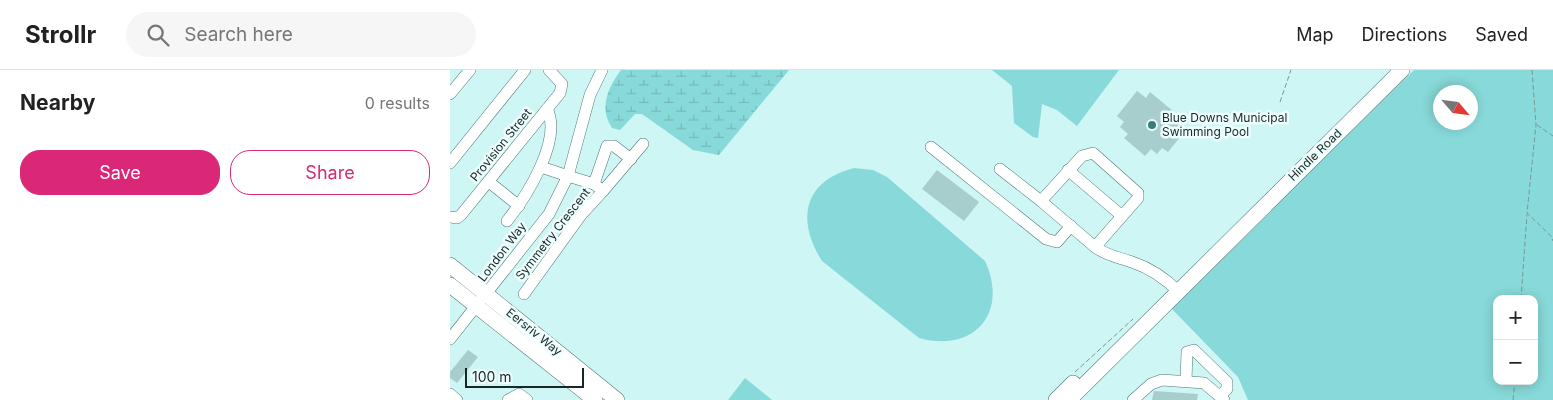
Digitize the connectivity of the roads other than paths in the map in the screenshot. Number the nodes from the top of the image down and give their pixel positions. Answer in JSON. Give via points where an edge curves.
{"nodes":[{"id":1,"x":470,"y":70,"type":"edge"},
{"id":2,"x":525,"y":70,"type":"edge"},
{"id":3,"x":549,"y":70,"type":"edge"},
{"id":4,"x":602,"y":70,"type":"edge"},
{"id":5,"x":1402,"y":70,"type":"edge"},
{"id":6,"x":450,"y":94,"type":"edge"},
{"id":7,"x":547,"y":109,"type":"junction"},
{"id":8,"x":643,"y":144,"type":"dead end"},
{"id":9,"x":931,"y":147,"type":"dead end"},
{"id":10,"x":630,"y":159,"type":"junction"},
{"id":11,"x":450,"y":163,"type":"edge"},
{"id":12,"x":541,"y":168,"type":"junction"},
{"id":13,"x":1000,"y":169,"type":"dead end"},
{"id":14,"x":1068,"y":170,"type":"junction"},
{"id":15,"x":571,"y":177,"type":"junction"},
{"id":16,"x":489,"y":182,"type":"junction"},
{"id":17,"x":594,"y":184,"type":"junction"},
{"id":18,"x":603,"y":191,"type":"junction"},
{"id":19,"x":1041,"y":201,"type":"junction"},
{"id":20,"x":519,"y":206,"type":"junction"},
{"id":21,"x":1122,"y":216,"type":"junction"},
{"id":22,"x":453,"y":218,"type":"edge"},
{"id":23,"x":507,"y":221,"type":"dead end"},
{"id":24,"x":1071,"y":226,"type":"junction"},
{"id":25,"x":1095,"y":246,"type":"junction"},
{"id":26,"x":450,"y":265,"type":"edge"},
{"id":27,"x":450,"y":284,"type":"edge"},
{"id":28,"x":1176,"y":290,"type":"junction"},
{"id":29,"x":487,"y":294,"type":"junction"},
{"id":30,"x":524,"y":294,"type":"dead end"},
{"id":31,"x":478,"y":306,"type":"junction"},
{"id":32,"x":450,"y":339,"type":"edge"},
{"id":33,"x":1186,"y":381,"type":"junction"},
{"id":34,"x":450,"y":394,"type":"edge"},
{"id":35,"x":1222,"y":398,"type":"edge"},
{"id":36,"x":457,"y":400,"type":"edge"},
{"id":37,"x":508,"y":400,"type":"edge"},
{"id":38,"x":528,"y":400,"type":"edge"},
{"id":39,"x":595,"y":400,"type":"edge"},
{"id":40,"x":617,"y":400,"type":"edge"},
{"id":41,"x":1056,"y":400,"type":"edge"},
{"id":42,"x":1069,"y":400,"type":"edge"},
{"id":43,"x":1133,"y":400,"type":"edge"}],
"edges":[{"from":1,"to":6,"type":"street"},
{"from":2,"to":11,"type":"street"},
{"from":3,"to":7,"type":"street","name":"Provision Street","via":[[563,85]]},
{"from":4,"to":15,"type":"street","name":"London Way","via":[[590,95]]},
{"from":5,"to":28,"type":"main road","name":"Hindle Road"},
{"from":7,"to":12,"type":"street","via":[[552,125]]},
{"from":7,"to":16,"type":"street","name":"Provision Street"},
{"from":8,"to":10,"type":"street","name":"Symmetry Crescent"},
{"from":9,"to":24,"type":"street","via":[[1046,239],[1057,242]]},
{"from":10,"to":17,"type":"street","name":"Symmetry Crescent","via":[[612,145],[605,149]]},
{"from":10,"to":18,"type":"street","name":"Symmetry Crescent"},
{"from":12,"to":15,"type":"street","name":"Symmetry Crescent"},
{"from":12,"to":20,"type":"street"},
{"from":13,"to":19,"type":"street"},
{"from":14,"to":19,"type":"street"},
{"from":14,"to":21,"type":"street"},
{"from":14,"to":21,"type":"street","via":[[1082,156],[1093,153],[1138,193],[1138,198]]},
{"from":15,"to":17,"type":"street","name":"Symmetry Crescent"},
{"from":15,"to":29,"type":"street","name":"London Way","via":[[549,214]]},
{"from":16,"to":20,"type":"street"},
{"from":16,"to":22,"type":"street","name":"Provision Street","via":[[461,215]]},
{"from":17,"to":18,"type":"street","name":"Symmetry Crescent"},
{"from":18,"to":30,"type":"street","name":"Symmetry Crescent","via":[[581,215]]},
{"from":19,"to":24,"type":"street"},
{"from":20,"to":23,"type":"street"},
{"from":21,"to":25,"type":"street"},
{"from":24,"to":25,"type":"street"},
{"from":25,"to":28,"type":"street","via":[[1112,257],[1141,265]]},
{"from":26,"to":29,"type":"main road","name":"Eersriv Way"},
{"from":27,"to":31,"type":"main road","name":"Eersriv Way"},
{"from":28,"to":41,"type":"main road","name":"Hindle Road"},
{"from":28,"to":42,"type":"main road","name":"Hindle Road"},
{"from":29,"to":31,"type":"street","name":"London Way"},
{"from":29,"to":40,"type":"main road","name":"Eersriv Way"},
{"from":31,"to":32,"type":"street","name":"London Way"},
{"from":31,"to":39,"type":"main road","name":"Eersriv Way"},
{"from":33,"to":35,"type":"street","via":[[1204,383]]},
{"from":33,"to":35,"type":"street","via":[[1187,352],[1194,350],[1227,382]]},
{"from":33,"to":43,"type":"street","via":[[1157,381]]},
{"from":34,"to":36,"type":"street"},
{"from":37,"to":38,"type":"street","via":[[519,394]]}]}
